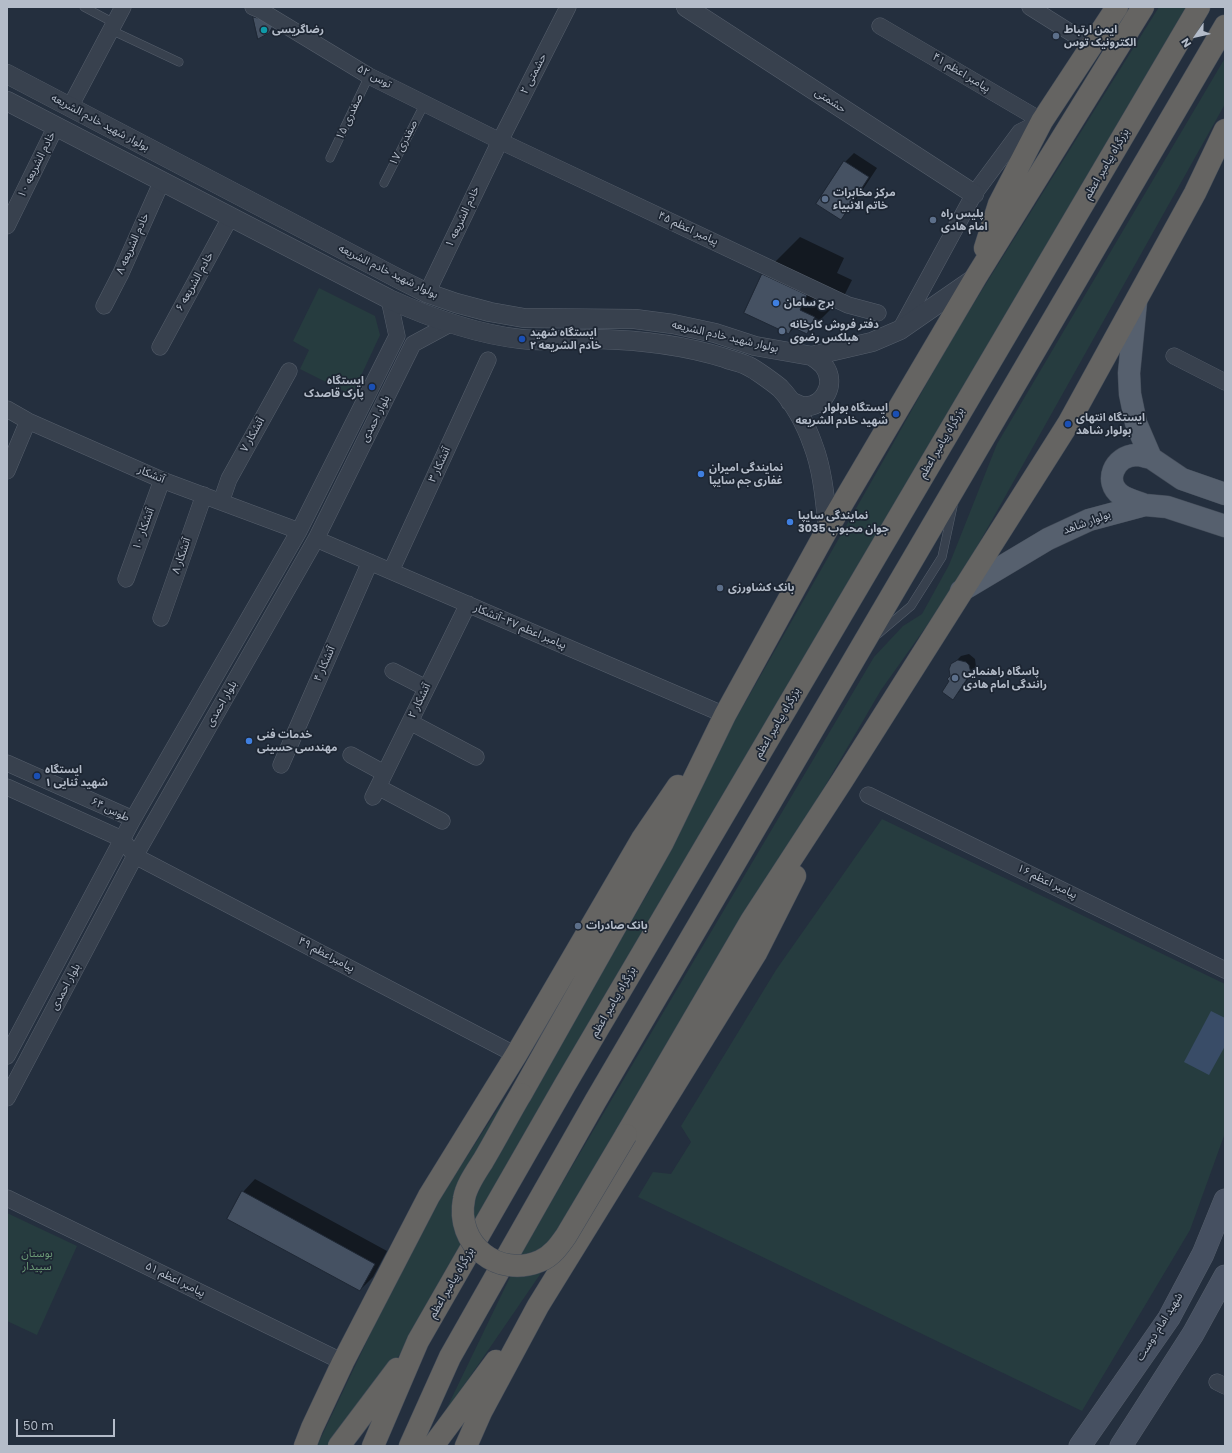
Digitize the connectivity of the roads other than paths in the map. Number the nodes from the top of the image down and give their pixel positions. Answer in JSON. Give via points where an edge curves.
{"nodes":[{"id":1,"x":84,"y":7,"type":"edge"},
{"id":2,"x":123,"y":7,"type":"edge"},
{"id":3,"x":253,"y":7,"type":"edge"},
{"id":4,"x":568,"y":7,"type":"edge"},
{"id":5,"x":686,"y":7,"type":"edge"},
{"id":6,"x":1030,"y":7,"type":"edge"},
{"id":7,"x":1117,"y":7,"type":"edge"},
{"id":8,"x":1143,"y":7,"type":"edge"},
{"id":9,"x":1199,"y":7,"type":"edge"},
{"id":10,"x":112,"y":26,"type":"junction"},
{"id":11,"x":880,"y":26,"type":"dead end"},
{"id":12,"x":1225,"y":26,"type":"edge"},
{"id":13,"x":1092,"y":46,"type":"junction"},
{"id":14,"x":179,"y":62,"type":"dead end"},
{"id":15,"x":7,"y":74,"type":"edge"},
{"id":16,"x":369,"y":76,"type":"junction"},
{"id":17,"x":7,"y":101,"type":"edge"},
{"id":18,"x":425,"y":103,"type":"junction"},
{"id":19,"x":70,"y":107,"type":"junction"},
{"id":20,"x":1042,"y":121,"type":"junction"},
{"id":21,"x":56,"y":126,"type":"junction"},
{"id":22,"x":1225,"y":130,"type":"edge"},
{"id":23,"x":500,"y":140,"type":"junction"},
{"id":24,"x":1225,"y":144,"type":"edge"},
{"id":25,"x":330,"y":158,"type":"dead end"},
{"id":26,"x":162,"y":181,"type":"junction"},
{"id":27,"x":384,"y":183,"type":"dead end"},
{"id":28,"x":1195,"y":193,"type":"junction"},
{"id":29,"x":974,"y":194,"type":"junction"},
{"id":30,"x":231,"y":216,"type":"junction"},
{"id":31,"x":7,"y":226,"type":"edge"},
{"id":32,"x":976,"y":278,"type":"junction"},
{"id":33,"x":427,"y":292,"type":"junction"},
{"id":34,"x":389,"y":299,"type":"junction"},
{"id":35,"x":1136,"y":302,"type":"junction"},
{"id":36,"x":104,"y":306,"type":"dead end"},
{"id":37,"x":878,"y":313,"type":"dead end"},
{"id":38,"x":450,"y":324,"type":"junction"},
{"id":39,"x":900,"y":330,"type":"junction"},
{"id":40,"x":397,"y":336,"type":"junction"},
{"id":41,"x":414,"y":344,"type":"junction"},
{"id":42,"x":160,"y":347,"type":"dead end"},
{"id":43,"x":812,"y":356,"type":"junction"},
{"id":44,"x":1174,"y":356,"type":"dead end"},
{"id":45,"x":488,"y":360,"type":"dead end"},
{"id":46,"x":289,"y":371,"type":"dead end"},
{"id":47,"x":1225,"y":382,"type":"edge"},
{"id":48,"x":790,"y":401,"type":"junction"},
{"id":49,"x":7,"y":409,"type":"edge"},
{"id":50,"x":28,"y":421,"type":"junction"},
{"id":51,"x":1151,"y":458,"type":"junction"},
{"id":52,"x":7,"y":471,"type":"edge"},
{"id":53,"x":162,"y":480,"type":"junction"},
{"id":54,"x":1225,"y":494,"type":"edge"},
{"id":55,"x":204,"y":495,"type":"junction"},
{"id":56,"x":221,"y":502,"type":"junction"},
{"id":57,"x":1145,"y":505,"type":"junction"},
{"id":58,"x":1225,"y":526,"type":"edge"},
{"id":59,"x":828,"y":528,"type":"junction"},
{"id":60,"x":299,"y":531,"type":"junction"},
{"id":61,"x":316,"y":538,"type":"junction"},
{"id":62,"x":370,"y":562,"type":"junction"},
{"id":63,"x":391,"y":571,"type":"junction"},
{"id":64,"x":126,"y":578,"type":"dead end"},
{"id":65,"x":961,"y":591,"type":"junction"},
{"id":66,"x":468,"y":604,"type":"junction"},
{"id":67,"x":160,"y":618,"type":"dead end"},
{"id":68,"x":393,"y":671,"type":"dead end"},
{"id":69,"x":426,"y":688,"type":"junction"},
{"id":70,"x":725,"y":715,"type":"junction"},
{"id":71,"x":410,"y":722,"type":"junction"},
{"id":72,"x":351,"y":755,"type":"dead end"},
{"id":73,"x":476,"y":757,"type":"dead end"},
{"id":74,"x":7,"y":763,"type":"edge"},
{"id":75,"x":281,"y":765,"type":"dead end"},
{"id":76,"x":842,"y":781,"type":"junction"},
{"id":77,"x":378,"y":786,"type":"junction"},
{"id":78,"x":7,"y":787,"type":"edge"},
{"id":79,"x":868,"y":795,"type":"dead end"},
{"id":80,"x":133,"y":819,"type":"junction"},
{"id":81,"x":442,"y":821,"type":"dead end"},
{"id":82,"x":122,"y":839,"type":"junction"},
{"id":83,"x":135,"y":856,"type":"junction"},
{"id":84,"x":1225,"y":970,"type":"edge"},
{"id":85,"x":516,"y":1055,"type":"junction"},
{"id":86,"x":7,"y":1056,"type":"edge"},
{"id":87,"x":7,"y":1098,"type":"edge"},
{"id":88,"x":7,"y":1198,"type":"edge"},
{"id":89,"x":1225,"y":1200,"type":"edge"},
{"id":90,"x":1225,"y":1276,"type":"edge"},
{"id":91,"x":538,"y":1306,"type":"junction"},
{"id":92,"x":1169,"y":1318,"type":"junction"},
{"id":93,"x":1194,"y":1334,"type":"junction"},
{"id":94,"x":418,"y":1341,"type":"junction"},
{"id":95,"x":343,"y":1362,"type":"junction"},
{"id":96,"x":305,"y":1446,"type":"edge"},
{"id":97,"x":339,"y":1446,"type":"edge"},
{"id":98,"x":372,"y":1446,"type":"edge"},
{"id":99,"x":410,"y":1446,"type":"edge"},
{"id":100,"x":433,"y":1446,"type":"edge"},
{"id":101,"x":466,"y":1446,"type":"edge"},
{"id":102,"x":1080,"y":1446,"type":"edge"},
{"id":103,"x":1121,"y":1446,"type":"edge"}],
"edges":[{"from":1,"to":10,"type":"lane"},
{"from":2,"to":10,"type":"street"},
{"from":3,"to":16,"type":"street","name":"توس ۵۲"},
{"from":4,"to":23,"type":"street","name":"حشمتی ۲"},
{"from":5,"to":29,"type":"street","name":"حشمتی"},
{"from":6,"to":13,"type":"street"},
{"from":7,"to":13,"type":"highway"},
{"from":8,"to":32,"type":"highway"},
{"from":9,"to":94,"type":"highway","name":"بزرگراه پیامبر اعظم","via":[[574,1070]]},
{"from":10,"to":14,"type":"lane"},
{"from":10,"to":19,"type":"street"},
{"from":11,"to":20,"type":"street","name":"پیامبر اعظم ۴۱"},
{"from":12,"to":99,"type":"highway","via":[[596,1100],[450,1357]]},
{"from":13,"to":20,"type":"highway"},
{"from":15,"to":19,"type":"street","name":"بولوار شهید خادم الشریعه"},
{"from":16,"to":18,"type":"street","name":"توس ۵۲"},
{"from":16,"to":25,"type":"lane","name":"صفدری ۱۵"},
{"from":17,"to":21,"type":"street","name":"بولوار شهید خادم الشریعه"},
{"from":18,"to":23,"type":"street","name":"توس ۵۲"},
{"from":18,"to":27,"type":"lane","name":"صفدری ۱۷"},
{"from":19,"to":33,"type":"street","name":"بولوار شهید خادم الشریعه"},
{"from":20,"to":29,"type":"street","via":[[1020,132]]},
{"from":20,"to":32,"type":"highway","via":[[999,204]]},
{"from":21,"to":26,"type":"street","name":"بولوار شهید خادم الشریعه"},
{"from":21,"to":31,"type":"street","name":"خادم الشریعه ۱۰"},
{"from":22,"to":28,"type":"highway"},
{"from":23,"to":33,"type":"street","name":"خادم الشریعه ۱"},
{"from":23,"to":37,"type":"street","name":"پیامبر اعظم ۴۵","via":[[848,305]]},
{"from":24,"to":28,"type":"highway"},
{"from":26,"to":30,"type":"street","name":"بولوار شهید خادم الشریعه"},
{"from":26,"to":36,"type":"street","name":"خادم الشریعه ۸"},
{"from":28,"to":35,"type":"highway"},
{"from":29,"to":39,"type":"street"},
{"from":30,"to":34,"type":"street","name":"بولوار شهید خادم الشریعه"},
{"from":30,"to":42,"type":"street","name":"خادم الشریعه ۶"},
{"from":32,"to":39,"type":"street","name":"بولوار شهید خادم الشریعه"},
{"from":32,"to":59,"type":"highway"},
{"from":33,"to":43,"type":"street","name":"بولوار شهید خادم الشریعه","via":[[456,303],[524,318],[635,319],[673,324],[715,333],[755,346]]},
{"from":34,"to":38,"type":"street","name":"بولوار شهید خادم الشریعه"},
{"from":34,"to":40,"type":"street"},
{"from":35,"to":51,"type":"main road","via":[[1129,373],[1130,394],[1136,423]]},
{"from":35,"to":65,"type":"highway","via":[[1068,424]]},
{"from":38,"to":41,"type":"street"},
{"from":38,"to":48,"type":"street","name":"بولوار شهید خادم الشریعه","via":[[522,339],[633,341],[670,345],[748,366],[779,388]]},
{"from":39,"to":43,"type":"street","name":"بولوار شهید خادم الشریعه","via":[[872,342]]},
{"from":40,"to":41,"type":"street","via":[[405,337]]},
{"from":40,"to":60,"type":"street","name":"بلوار احمدی"},
{"from":41,"to":61,"type":"street","name":"بلوار احمدی"},
{"from":43,"to":48,"type":"street","via":[[824,365],[829,376],[829,388],[824,398],[813,405],[802,406]]},
{"from":44,"to":47,"type":"street"},
{"from":45,"to":63,"type":"street","name":"آتشکار ۳"},
{"from":46,"to":56,"type":"street","name":"آتشکار ۷","via":[[229,479]]},
{"from":48,"to":59,"type":"street","name":"بولوار شهید خادم الشریعه","via":[[804,423],[814,447]]},
{"from":49,"to":50,"type":"street","name":"آتشکار"},
{"from":50,"to":52,"type":"street"},
{"from":50,"to":53,"type":"street","name":"آتشکار"},
{"from":51,"to":54,"type":"main road","via":[[1182,479]]},
{"from":51,"to":57,"type":"main road","via":[[1136,455],[1127,457],[1114,467],[1112,475],[1113,483],[1122,496]]},
{"from":53,"to":55,"type":"street","name":"آتشکار"},
{"from":53,"to":64,"type":"street","name":"آتشکار ۱۰"},
{"from":55,"to":56,"type":"street","name":"آتشکار"},
{"from":55,"to":67,"type":"street","name":"آتشکار ۸"},
{"from":56,"to":60,"type":"street","name":"آتشکار"},
{"from":57,"to":58,"type":"main road","name":"بولوار شاهد","via":[[1167,507]]},
{"from":57,"to":65,"type":"main road","name":"بولوار شاهد","via":[[1089,520],[1048,539]]},
{"from":59,"to":70,"type":"highway"},
{"from":60,"to":80,"type":"street","name":"بلوار احمدی"},
{"from":61,"to":62,"type":"street","name":"پیامبر اعظم ۴۷-آتشکار"},
{"from":61,"to":83,"type":"street","name":"بلوار احمدی"},
{"from":62,"to":63,"type":"street","name":"پیامبر اعظم ۴۷-آتشکار"},
{"from":62,"to":75,"type":"street","name":"آتشکار ۴"},
{"from":63,"to":66,"type":"street","name":"پیامبر اعظم ۴۷-آتشکار"},
{"from":65,"to":76,"type":"highway"},
{"from":66,"to":69,"type":"street","name":"آتشکار ۲"},
{"from":66,"to":70,"type":"street","name":"پیامبر اعظم ۴۷-آتشکار"},
{"from":68,"to":69,"type":"street"},
{"from":69,"to":71,"type":"street","name":"آتشکار ۲"},
{"from":70,"to":76,"type":"highway","bridge":true,"via":[[663,842],[464,1198],[462,1216],[467,1233],[476,1248],[490,1259],[507,1265],[525,1266],[542,1261],[556,1250],[751,921]]},
{"from":70,"to":85,"type":"highway","via":[[642,839]]},
{"from":71,"to":73,"type":"street"},
{"from":71,"to":77,"type":"street","name":"آتشکار ۲"},
{"from":72,"to":77,"type":"street"},
{"from":74,"to":80,"type":"street","name":"طوس ۶۴"},
{"from":76,"to":91,"type":"highway","via":[[756,953]]},
{"from":77,"to":81,"type":"street"},
{"from":78,"to":82,"type":"street","name":"طوس ۶۴"},
{"from":79,"to":84,"type":"street","name":"پیامبر اعظم ۱۶"},
{"from":80,"to":82,"type":"street","name":"بلوار احمدی"},
{"from":80,"to":83,"type":"street","name":"طوس ۶۴"},
{"from":82,"to":83,"type":"street","name":"طوس ۶۴"},
{"from":82,"to":86,"type":"street","name":"بلوار احمدی"},
{"from":83,"to":85,"type":"street","name":"پیامبراعظم ۴۹"},
{"from":83,"to":87,"type":"street","name":"بلوار احمدی"},
{"from":85,"to":95,"type":"highway","via":[[429,1196]]},
{"from":88,"to":95,"type":"street","name":"پیامبر اعظم ۵۱"},
{"from":89,"to":92,"type":"main road","name":"شهید امام دوست","via":[[1203,1254]]},
{"from":90,"to":93,"type":"main road"},
{"from":91,"to":100,"type":"highway"},
{"from":91,"to":101,"type":"highway","via":[[481,1412]]},
{"from":92,"to":93,"type":"main road"},
{"from":92,"to":102,"type":"main road","name":"شهید امام دوست"},
{"from":93,"to":103,"type":"main road"},
{"from":94,"to":97,"type":"highway"},
{"from":94,"to":98,"type":"highway","name":"بزرگراه پیامبر اعظم"},
{"from":95,"to":96,"type":"highway"}]}
